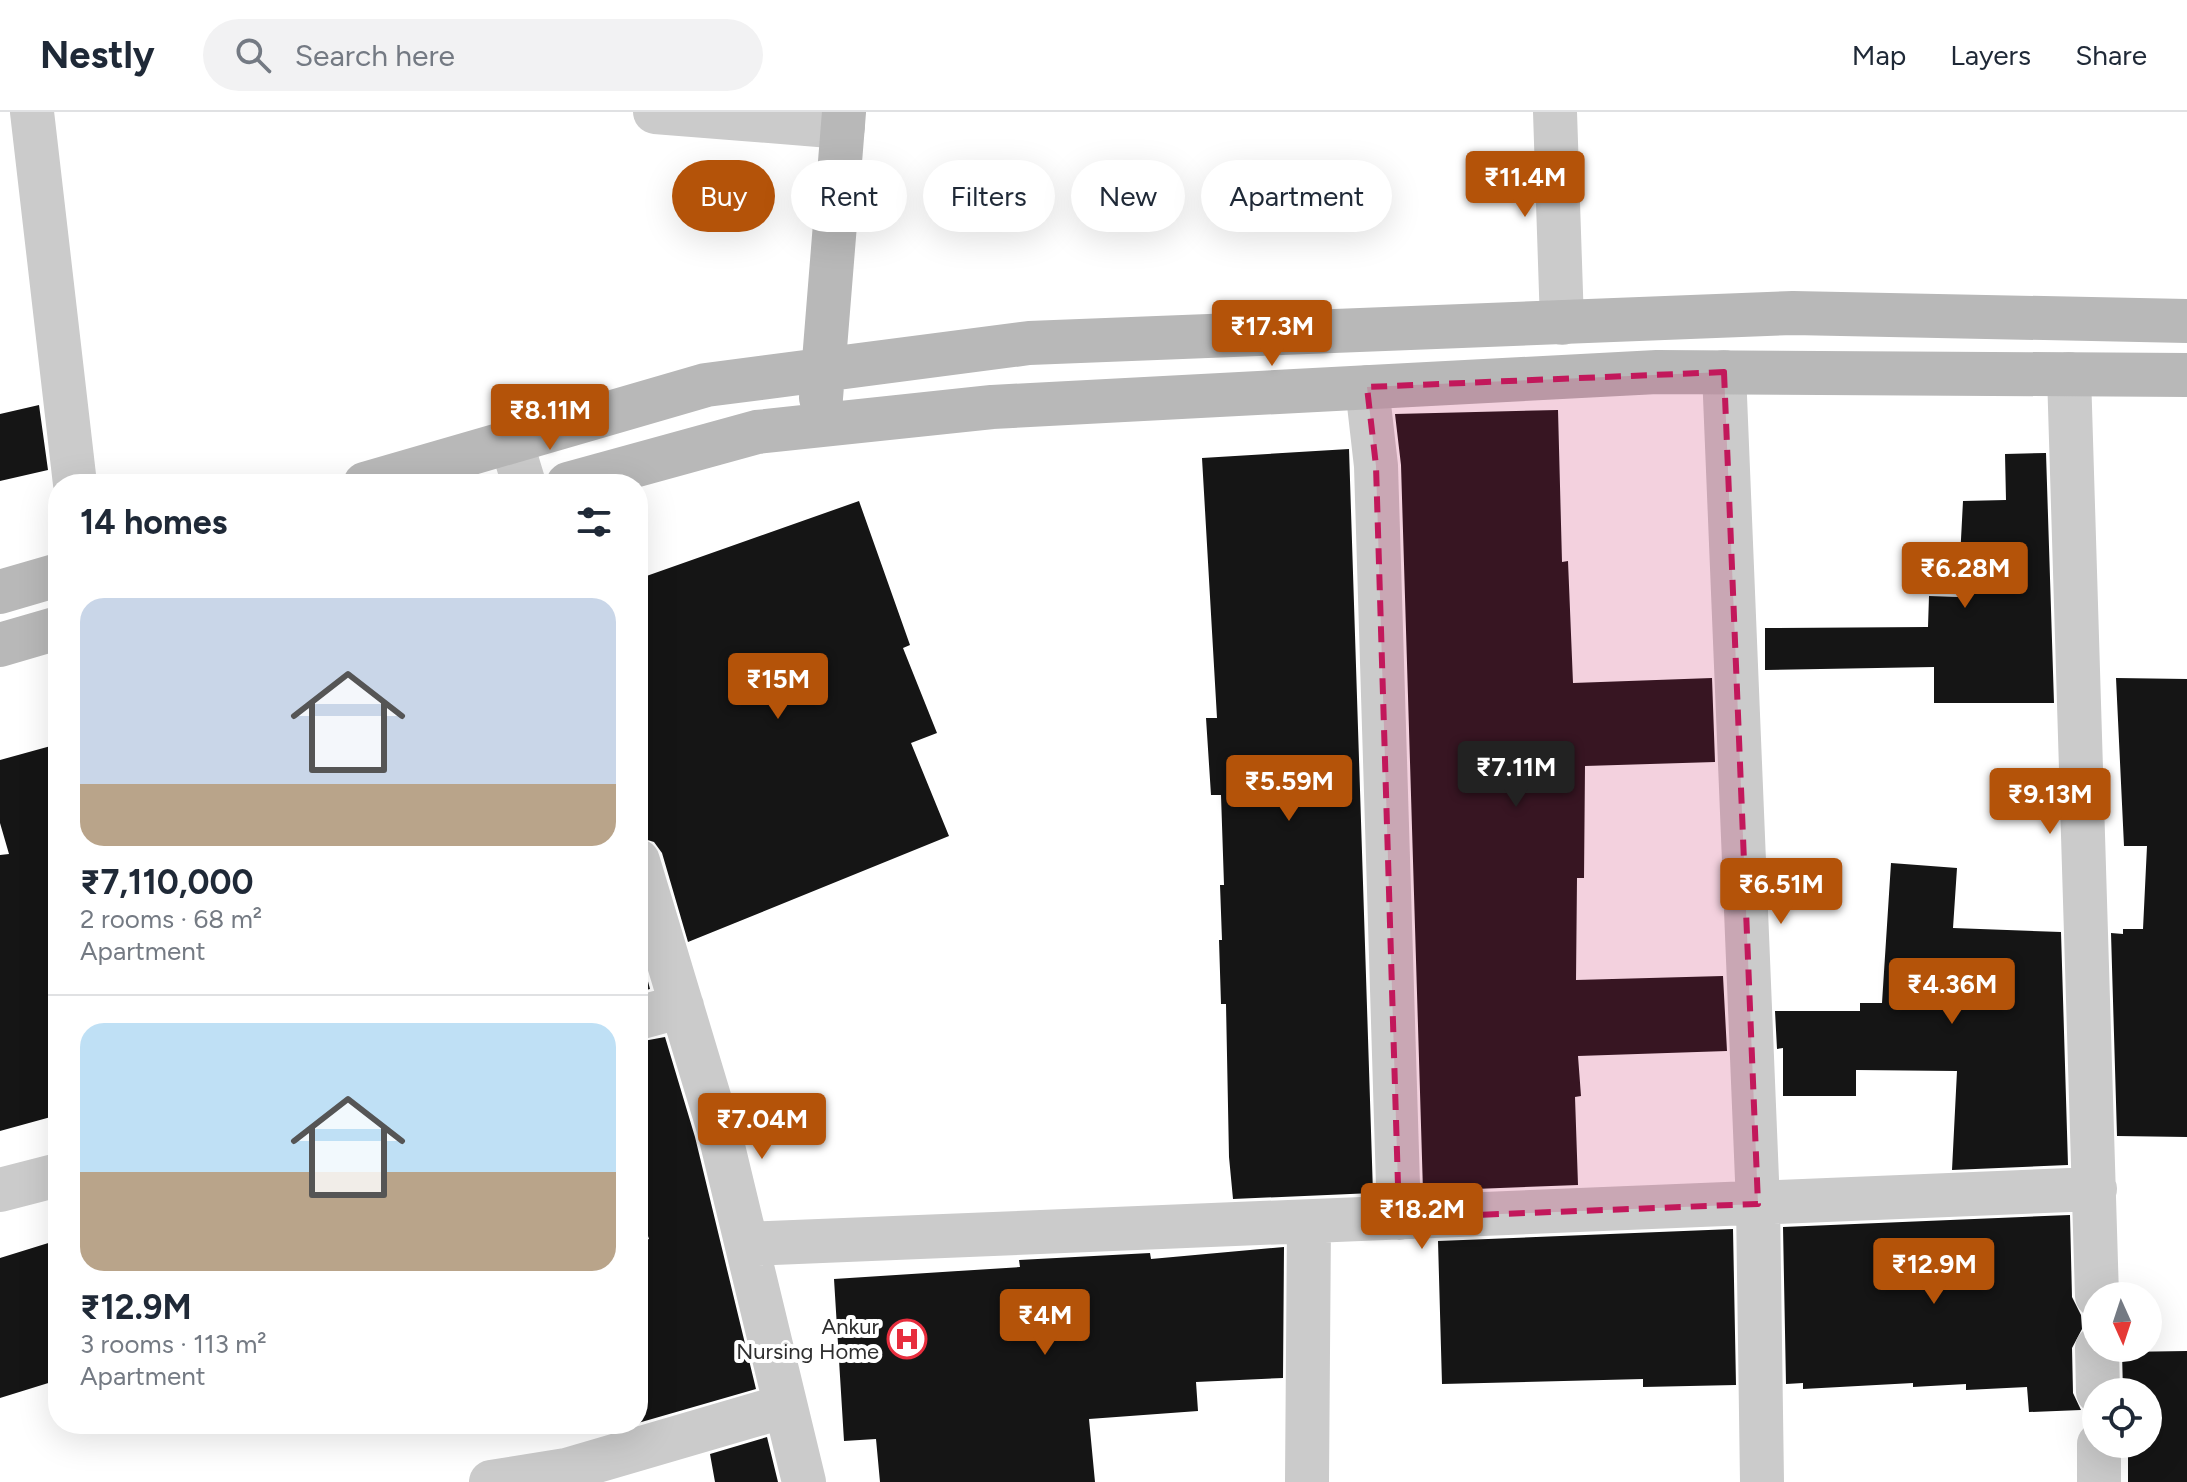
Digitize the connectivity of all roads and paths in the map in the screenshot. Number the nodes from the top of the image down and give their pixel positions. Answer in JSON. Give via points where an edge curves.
{"nodes":[{"id":1,"x":32,"y":112,"type":"edge"},
{"id":2,"x":655,"y":112,"type":"edge"},
{"id":3,"x":1555,"y":112,"type":"edge"},
{"id":4,"x":844,"y":119,"type":"edge"},
{"id":5,"x":2187,"y":321,"type":"edge"},
{"id":6,"x":1562,"y":323,"type":"junction"},
{"id":7,"x":821,"y":370,"type":"junction"},
{"id":8,"x":1724,"y":372,"type":"junction"},
{"id":9,"x":2069,"y":374,"type":"junction"},
{"id":10,"x":2187,"y":375,"type":"edge"},
{"id":11,"x":1367,"y":387,"type":"junction"},
{"id":12,"x":821,"y":425,"type":"junction"},
{"id":13,"x":511,"y":441,"type":"junction"},
{"id":14,"x":74,"y":474,"type":"edge"},
{"id":15,"x":399,"y":474,"type":"edge"},
{"id":16,"x":521,"y":474,"type":"edge"},
{"id":17,"x":604,"y":474,"type":"edge"},
{"id":18,"x":48,"y":578,"type":"edge"},
{"id":19,"x":0,"y":592,"type":"edge"},
{"id":20,"x":48,"y":631,"type":"edge"},
{"id":21,"x":0,"y":645,"type":"edge"},
{"id":22,"x":648,"y":894,"type":"edge"},
{"id":23,"x":682,"y":1006,"type":"junction"},
{"id":24,"x":648,"y":1015,"type":"edge"},
{"id":25,"x":48,"y":1178,"type":"edge"},
{"id":26,"x":2095,"y":1189,"type":"junction"},
{"id":27,"x":0,"y":1190,"type":"edge"},
{"id":28,"x":1758,"y":1204,"type":"junction"},
{"id":29,"x":1399,"y":1218,"type":"junction"},
{"id":30,"x":1309,"y":1222,"type":"junction"},
{"id":31,"x":747,"y":1244,"type":"junction"},
{"id":32,"x":2097,"y":1282,"type":"edge"},
{"id":33,"x":785,"y":1406,"type":"junction"},
{"id":34,"x":2099,"y":1458,"type":"edge"},
{"id":35,"x":568,"y":1476,"type":"edge"},
{"id":36,"x":491,"y":1482,"type":"edge"},
{"id":37,"x":804,"y":1482,"type":"edge"},
{"id":38,"x":1307,"y":1482,"type":"edge"},
{"id":39,"x":1762,"y":1482,"type":"edge"},
{"id":40,"x":2099,"y":1482,"type":"edge"}],
"edges":[{"from":1,"to":14,"type":"street"},
{"from":2,"to":4,"type":"street"},
{"from":3,"to":6,"type":"street"},
{"from":4,"to":7,"type":"main road"},
{"from":5,"to":6,"type":"main road","via":[[1793,313]]},
{"from":6,"to":7,"type":"main road","via":[[1029,343]]},
{"from":7,"to":12,"type":"main road"},
{"from":7,"to":13,"type":"main road","via":[[706,385]]},
{"from":8,"to":9,"type":"main road"},
{"from":8,"to":11,"type":"main road"},
{"from":8,"to":28,"type":"street"},
{"from":9,"to":10,"type":"main road"},
{"from":9,"to":26,"type":"street"},
{"from":11,"to":12,"type":"main road","via":[[992,407]]},
{"from":11,"to":29,"type":"street","via":[[1376,466]]},
{"from":12,"to":17,"type":"main road","via":[[757,432]]},
{"from":13,"to":15,"type":"main road"},
{"from":13,"to":16,"type":"street"},
{"from":18,"to":19,"type":"main road"},
{"from":20,"to":21,"type":"main road"},
{"from":22,"to":23,"type":"street"},
{"from":23,"to":24,"type":"street"},
{"from":23,"to":31,"type":"street"},
{"from":25,"to":27,"type":"street"},
{"from":26,"to":28,"type":"street"},
{"from":26,"to":32,"type":"street"},
{"from":28,"to":29,"type":"street"},
{"from":28,"to":39,"type":"street"},
{"from":29,"to":30,"type":"street"},
{"from":30,"to":31,"type":"street"},
{"from":30,"to":38,"type":"street"},
{"from":31,"to":33,"type":"street"},
{"from":33,"to":35,"type":"street"},
{"from":33,"to":37,"type":"street"},
{"from":34,"to":40,"type":"street"},
{"from":35,"to":36,"type":"street"}]}
